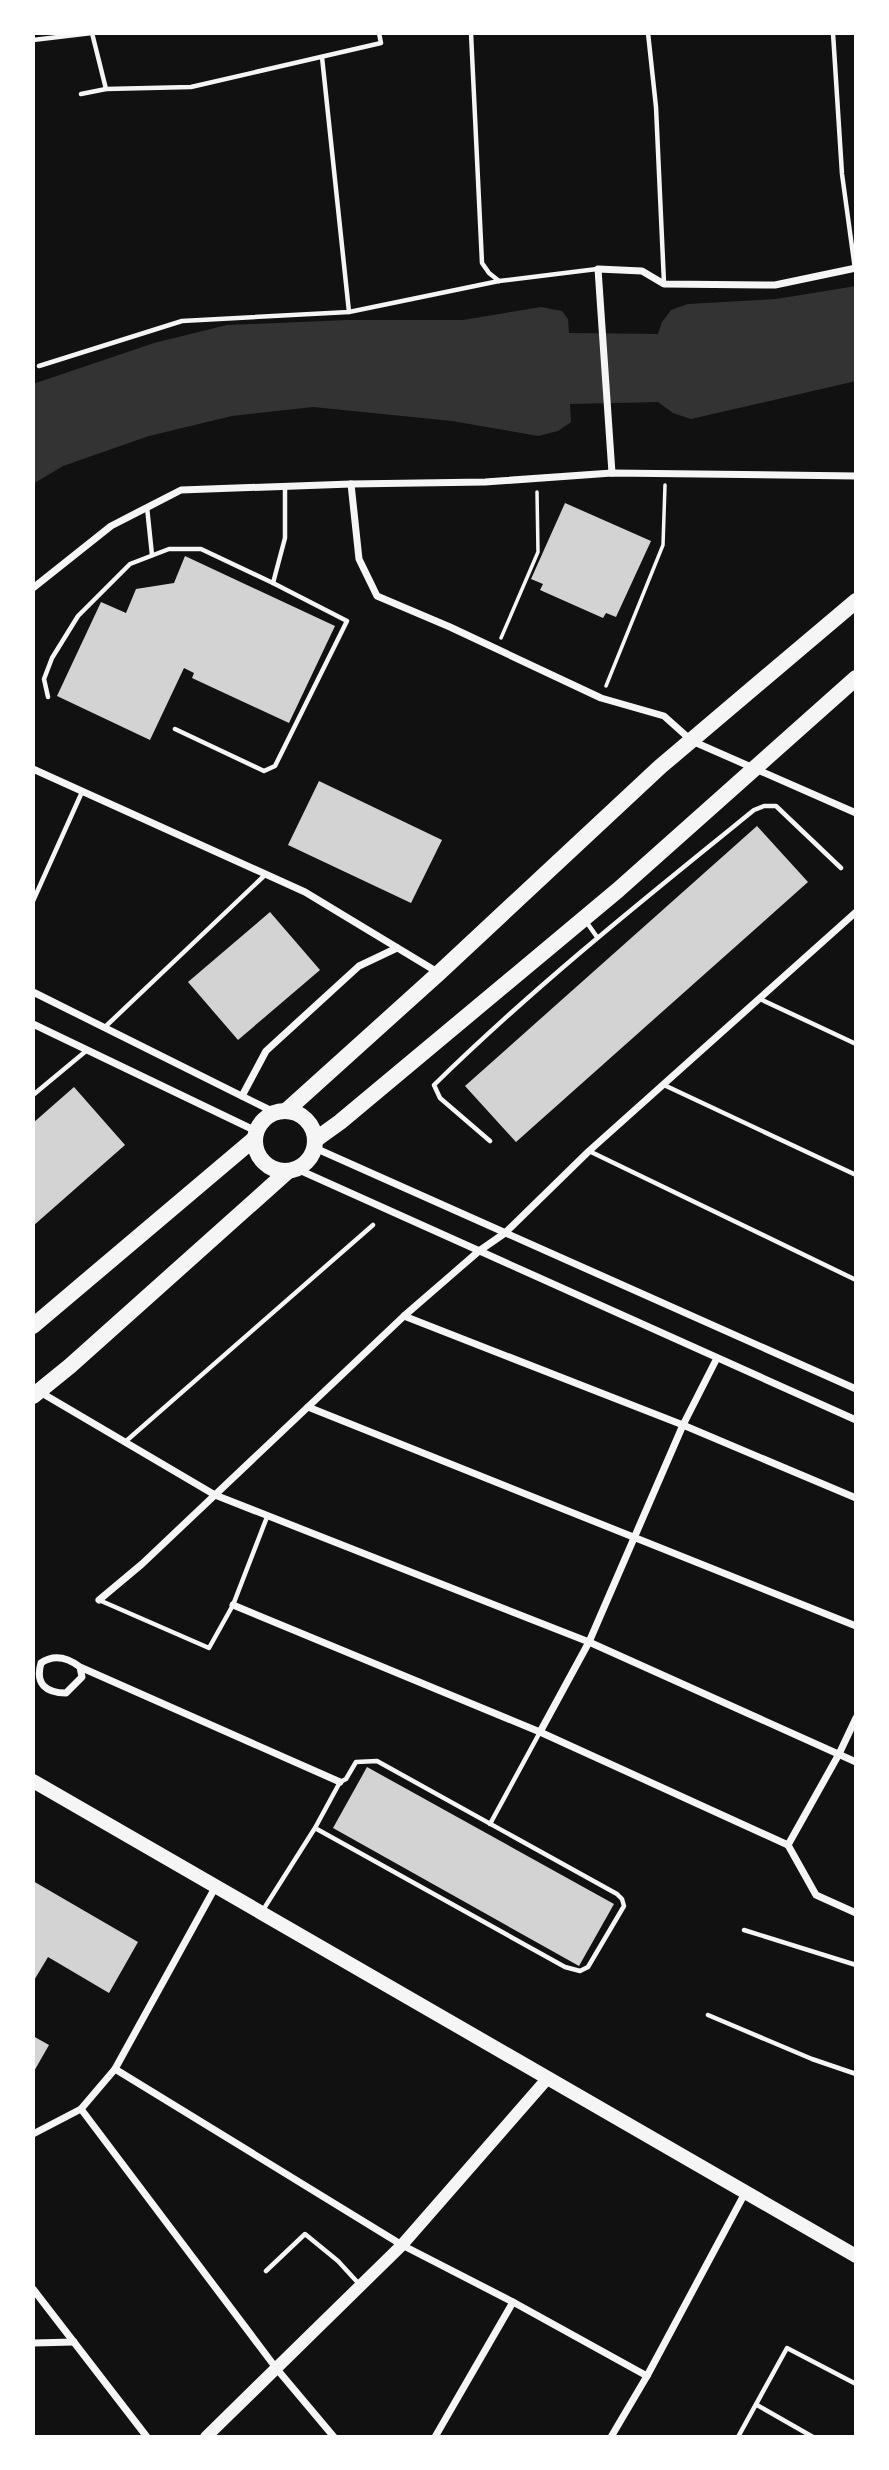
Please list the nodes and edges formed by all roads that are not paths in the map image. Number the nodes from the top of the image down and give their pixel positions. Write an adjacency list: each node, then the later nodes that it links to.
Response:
1 (92, 33): 6 (lane); 8 (lane)
2 (379, 33): 7 (lane)
3 (471, 33): 12 (lane)
4 (648, 33): 13 (lane)
5 (833, 33): 11 (lane)
6 (33, 40)
7 (322, 57): 8 (lane); 14 (lane)
8 (106, 89): 9 (lane)
9 (81, 94)
10 (598, 269): 12 (lane); 13 (street); 16 (street)
11 (855, 269): 13 (street)
12 (499, 281): 14 (lane)
13 (664, 284)
14 (349, 312): 15 (lane)
15 (39, 366)
16 (612, 473): 17 (street); 18 (street)
17 (856, 476)
18 (351, 484): 19 (street); 28 (street)
19 (285, 486): 20 (street); 22 (lane)
20 (147, 507): 21 (lane); 23 (street)
21 (152, 555): 22 (lane); 26 (lane)
22 (273, 583): 27 (lane)
23 (33, 588)
24 (856, 601): 28 (highway)
25 (856, 678): 29 (highway)
26 (48, 697)
27 (175, 729)
28 (692, 741): 29 (street); 40 (highway)
29 (755, 768): 32 (street); 37 (highway)
30 (33, 769): 31 (street)
31 (82, 792): 34 (street); 35 (lane)
32 (856, 813)
33 (841, 868): 38 (lane)
34 (265, 874): 39 (street); 44 (lane)
35 (33, 901)
36 (856, 912): 42 (street)
37 (584, 919): 38 (lane); 53 (highway)
38 (597, 937): 52 (lane)
39 (397, 948): 40 (street); 49 (street)
40 (439, 973): 50 (highway)
41 (33, 992): 44 (street)
42 (759, 999): 45 (lane); 47 (street)
43 (33, 1024): 46 (street)
44 (105, 1027): 49 (street)
45 (856, 1044)
46 (86, 1051): 48 (lane); 51 (street)
47 (663, 1085): 54 (street); 56 (lane)
48 (33, 1095)
49 (242, 1096): 50 (street)
50 (280, 1112): 51 (highway); 53 (highway)
51 (255, 1135): 55 (highway); 62 (highway)
52 (489, 1141)
53 (315, 1144): 55 (highway); 58 (street)
54 (589, 1152): 58 (street); 60 (lane)
55 (292, 1170): 59 (street); 65 (highway)
56 (856, 1175)
57 (373, 1225): 69 (lane)
58 (505, 1233): 59 (street); 64 (street)
59 (479, 1251): 61 (street); 63 (street)
60 (856, 1280)
61 (404, 1317): 66 (street); 68 (street)
62 (33, 1326)
63 (717, 1358): 67 (street); 68 (street)
64 (856, 1389)
65 (36, 1394): 69 (street)
66 (308, 1407): 70 (street); 73 (street)
67 (856, 1420)
68 (683, 1425): 71 (street); 73 (street)
69 (125, 1443): 70 (street)
70 (215, 1495): 72 (street); 74 (street)
71 (856, 1498)
72 (267, 1517): 75 (lane); 77 (street)
73 (633, 1538): 76 (street); 77 (street)
74 (99, 1600): 75 (lane)
75 (233, 1605): 80 (street)
76 (856, 1626)
77 (589, 1642): 80 (street); 81 (street)
78 (80, 1667): 78 (street); 84 (street)
79 (856, 1718): 81 (street)
80 (540, 1732): 85 (lane); 87 (street)
81 (839, 1754): 82 (street); 87 (street)
82 (856, 1762)
83 (33, 1781): 88 (main road)
84 (340, 1782): 85 (lane); 86 (lane)
85 (490, 1824): 86 (lane)
86 (315, 1828): 89 (lane)
87 (788, 1845): 90 (street)
88 (216, 1886): 89 (main road); 94 (street)
89 (262, 1912): 96 (main road)
90 (856, 1913)
91 (744, 1930): 92 (lane)
92 (856, 1965)
93 (708, 2015): 95 (lane)
94 (115, 2069): 97 (street); 100 (street)
95 (856, 2074)
96 (547, 2079): 99 (main road); 100 (street)
97 (81, 2109): 98 (street); 108 (street)
98 (33, 2134)
99 (745, 2193): 101 (main road); 109 (street)
100 (402, 2245): 103 (street); 105 (street)
101 (856, 2256)
102 (267, 2271): 103 (lane)
103 (360, 2286): 108 (street)
104 (33, 2288): 106 (street)
105 (513, 2302): 109 (street); 115 (street)
106 (74, 2342): 107 (street); 112 (street)
107 (33, 2343)
108 (276, 2368): 113 (street); 114 (street)
109 (647, 2376): 116 (street)
110 (856, 2384): 111 (lane)
111 (757, 2404): 117 (lane); 118 (lane)
112 (147, 2437)
113 (206, 2437)
114 (334, 2437)
115 (435, 2437)
116 (611, 2437)
117 (738, 2437)
118 (813, 2437)

